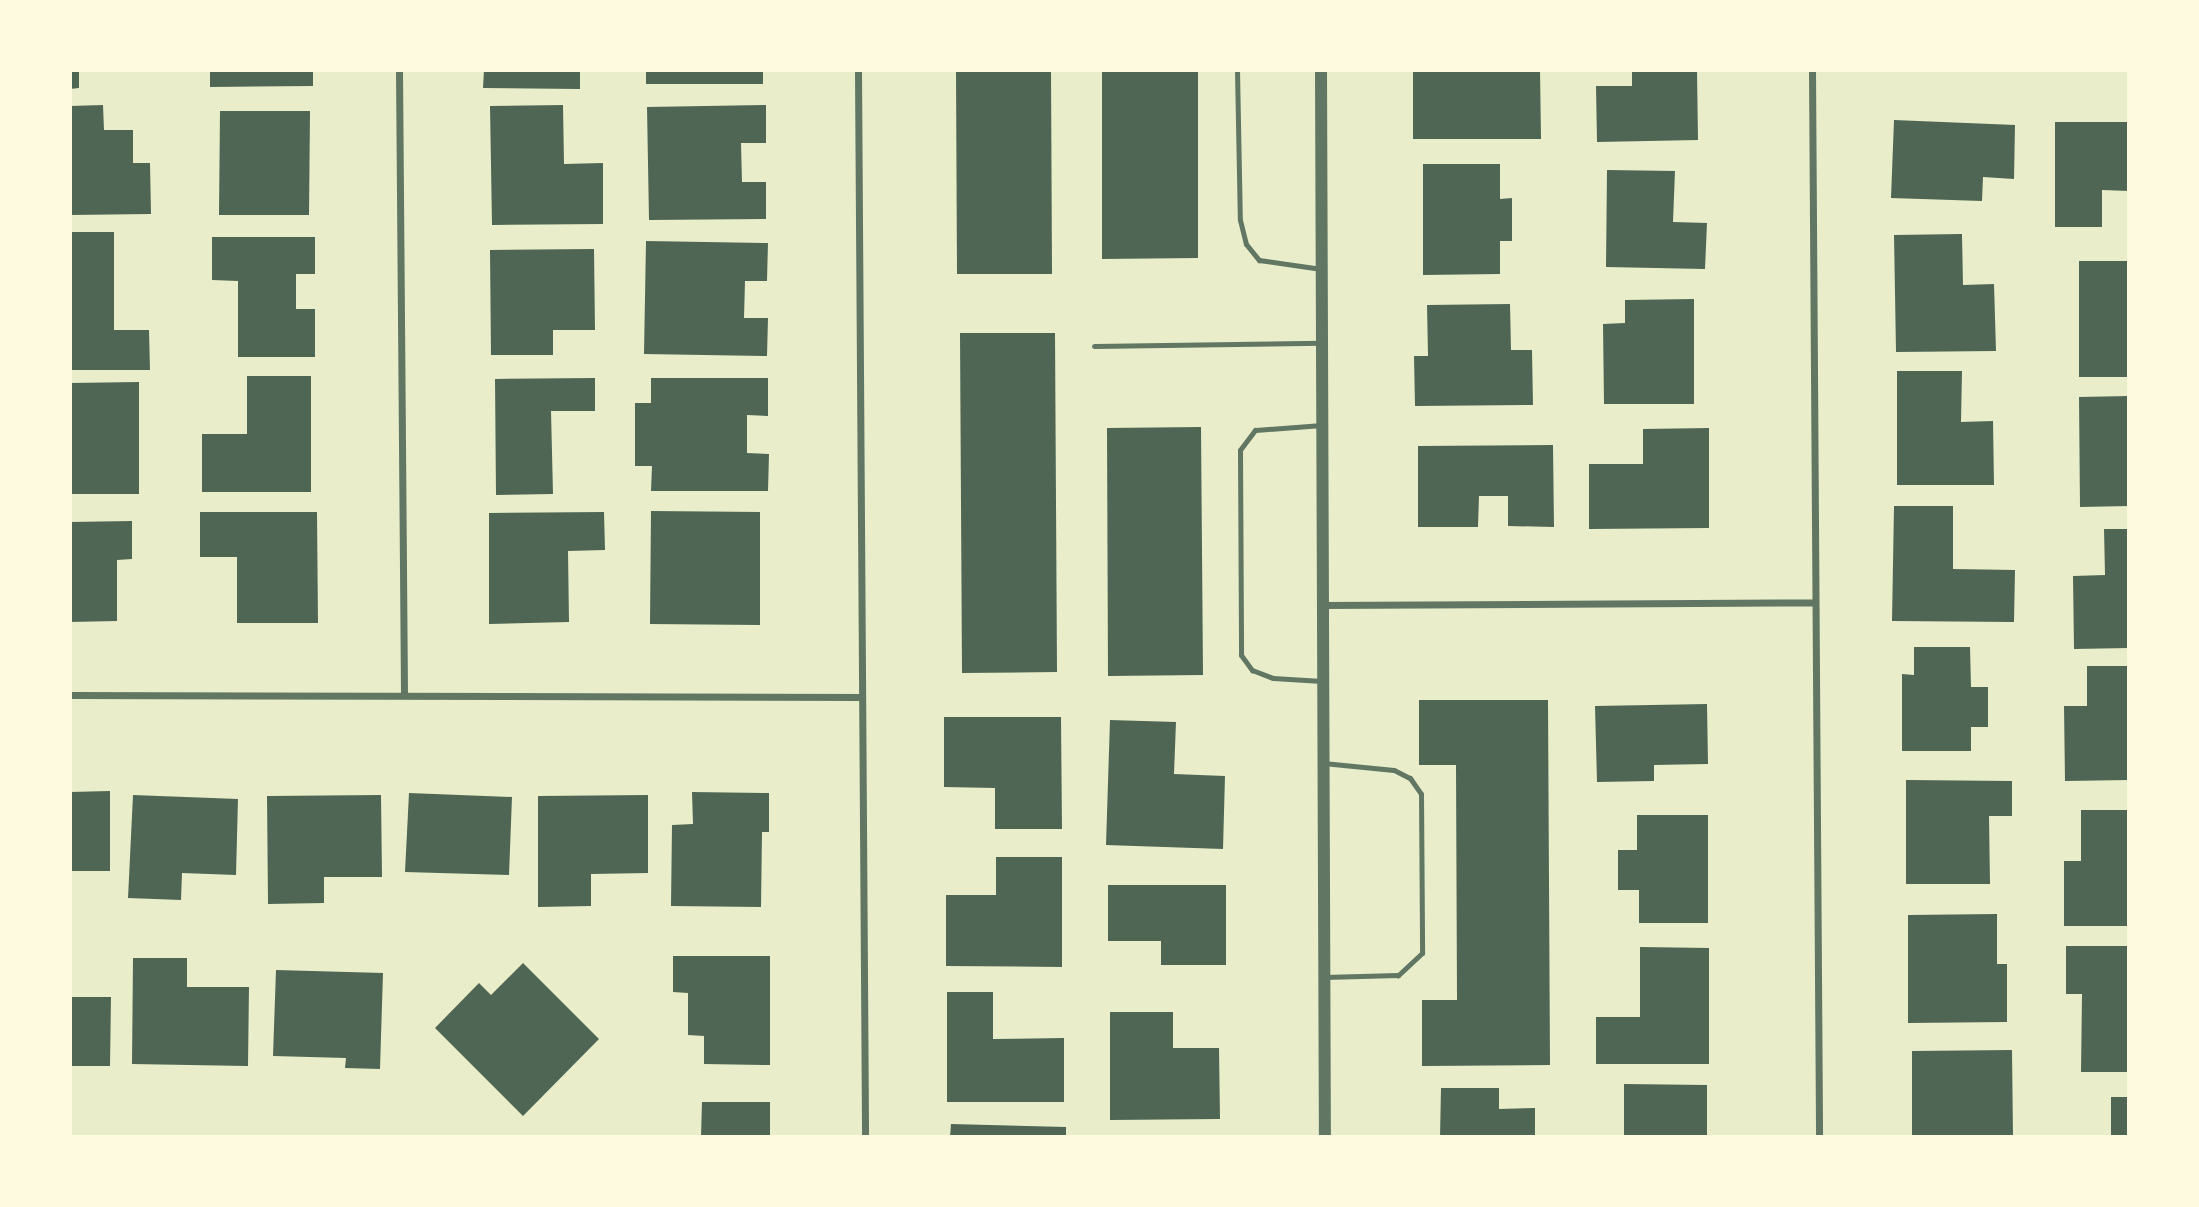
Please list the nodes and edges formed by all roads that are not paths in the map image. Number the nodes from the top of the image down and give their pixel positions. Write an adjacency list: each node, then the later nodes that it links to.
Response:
1 (399, 70): 14 (street)
2 (858, 70): 15 (street)
3 (1237, 70): 6 (lane)
4 (1321, 70): 6 (street)
5 (1812, 70): 10 (street)
6 (1321, 269): 7 (street)
7 (1322, 343): 8 (lane); 9 (street)
8 (1094, 346)
9 (1322, 425): 11 (street); 12 (lane)
10 (1815, 602): 11 (street); 20 (street)
11 (1322, 605): 12 (street)
12 (1322, 681): 16 (street)
13 (70, 695): 14 (street)
14 (404, 695): 15 (street)
15 (862, 697): 18 (street)
16 (1323, 763): 17 (street); 17 (lane)
17 (1324, 976): 19 (street)
18 (865, 1137)
19 (1325, 1137)
20 (1819, 1137)

